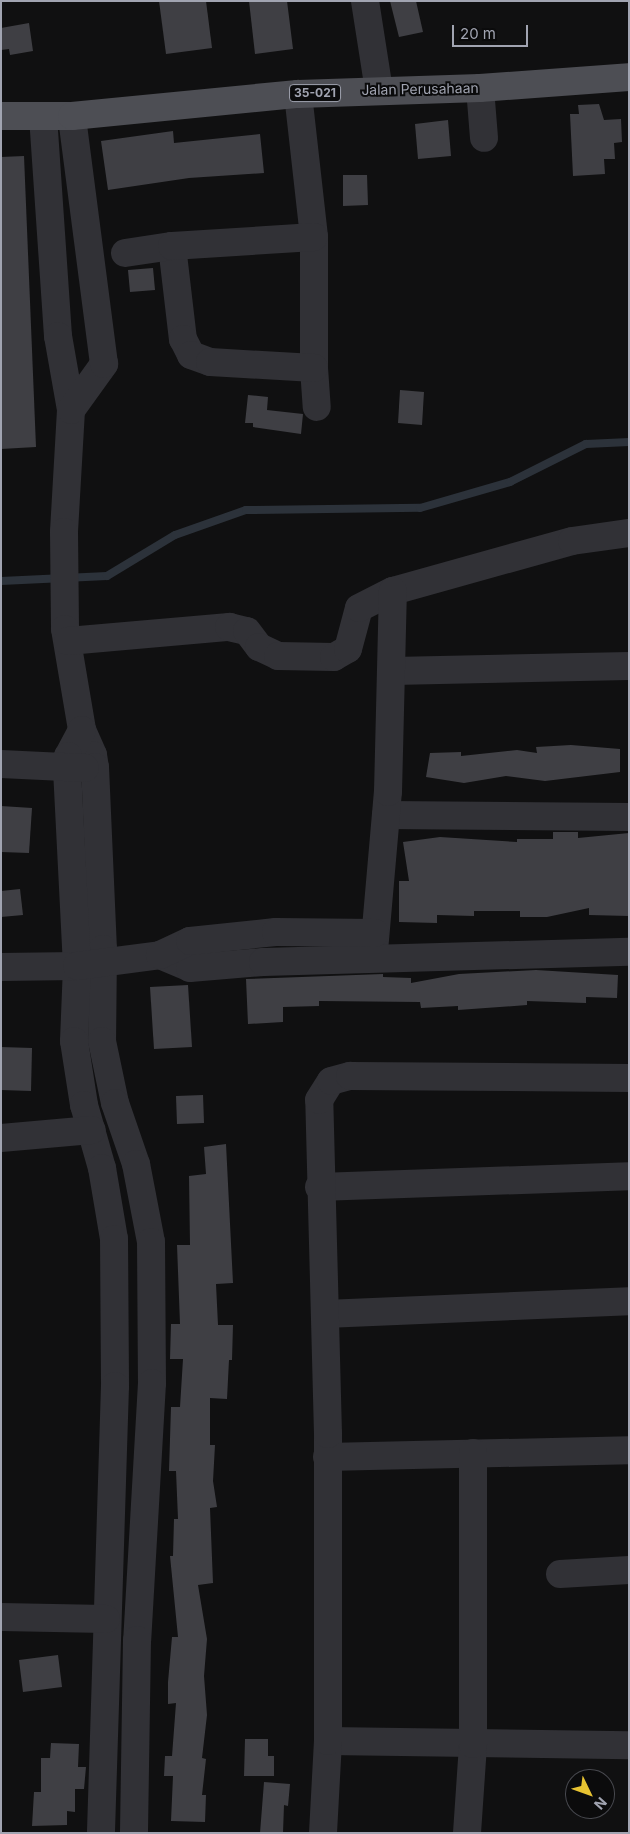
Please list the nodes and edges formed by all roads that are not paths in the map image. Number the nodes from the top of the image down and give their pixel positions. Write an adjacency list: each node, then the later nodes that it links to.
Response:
1 (365, 1): 4 (street)
2 (629, 77): 3 (main road, Jalan Perusahaan / 35-021)
3 (480, 88): 4 (main road, Jalan Perusahaan / 35-021); 9 (street)
4 (379, 90): 5 (main road, Jalan Perusahaan / 35-021)
5 (298, 94): 8 (main road, Jalan Perusahaan / 35-021); 12 (street)
6 (1, 116): 7 (main road, Jalan Perusahaan / 35-021)
7 (43, 116): 8 (main road, Jalan Perusahaan / 35-021); 11 (street)
8 (72, 116): 10 (street)
9 (484, 138)
10 (87, 231): 11 (street); 17 (street)
11 (52, 234): 17 (street)
12 (314, 237): 13 (street); 15 (street)
13 (172, 246): 14 (street); 15 (street)
14 (125, 253)
15 (314, 368): 16 (street)
16 (317, 407)
17 (71, 410): 20 (street)
18 (629, 533): 19 (street)
19 (393, 591): 20 (street); 22 (street)
20 (66, 635): 23 (street)
21 (629, 666): 22 (street)
22 (393, 671): 27 (street)
23 (82, 730): 25 (street); 26 (street)
24 (1, 764): 26 (street)
25 (95, 767): 26 (street); 34 (street)
26 (67, 769): 34 (street)
27 (386, 815): 28 (street); 30 (street)
28 (629, 817)
29 (252, 935): 30 (street); 32 (street); 33 (street)
30 (375, 946): 31 (street); 33 (street)
31 (629, 952)
32 (160, 955): 33 (street); 34 (street)
33 (249, 964)
34 (90, 965): 35 (street); 37 (street); 43 (street)
35 (1, 967)
36 (629, 1078): 40 (street)
37 (92, 1130): 38 (street); 44 (street)
38 (1, 1138)
39 (629, 1176): 40 (street)
40 (319, 1187): 42 (street)
41 (629, 1301): 42 (street)
42 (325, 1314): 47 (street)
43 (152, 1383): 44 (street); 56 (street)
44 (115, 1386): 51 (street)
45 (629, 1450): 46 (street)
46 (473, 1453): 47 (street); 53 (street)
47 (327, 1457): 52 (street)
48 (629, 1570): 49 (street)
49 (560, 1574)
50 (1, 1617): 51 (street)
51 (106, 1619): 55 (street)
52 (328, 1741): 53 (street); 57 (street)
53 (473, 1744): 54 (street); 58 (street)
54 (629, 1745)
55 (101, 1823): 56 (street)
56 (135, 1824)
57 (323, 1833)
58 (466, 1833)

